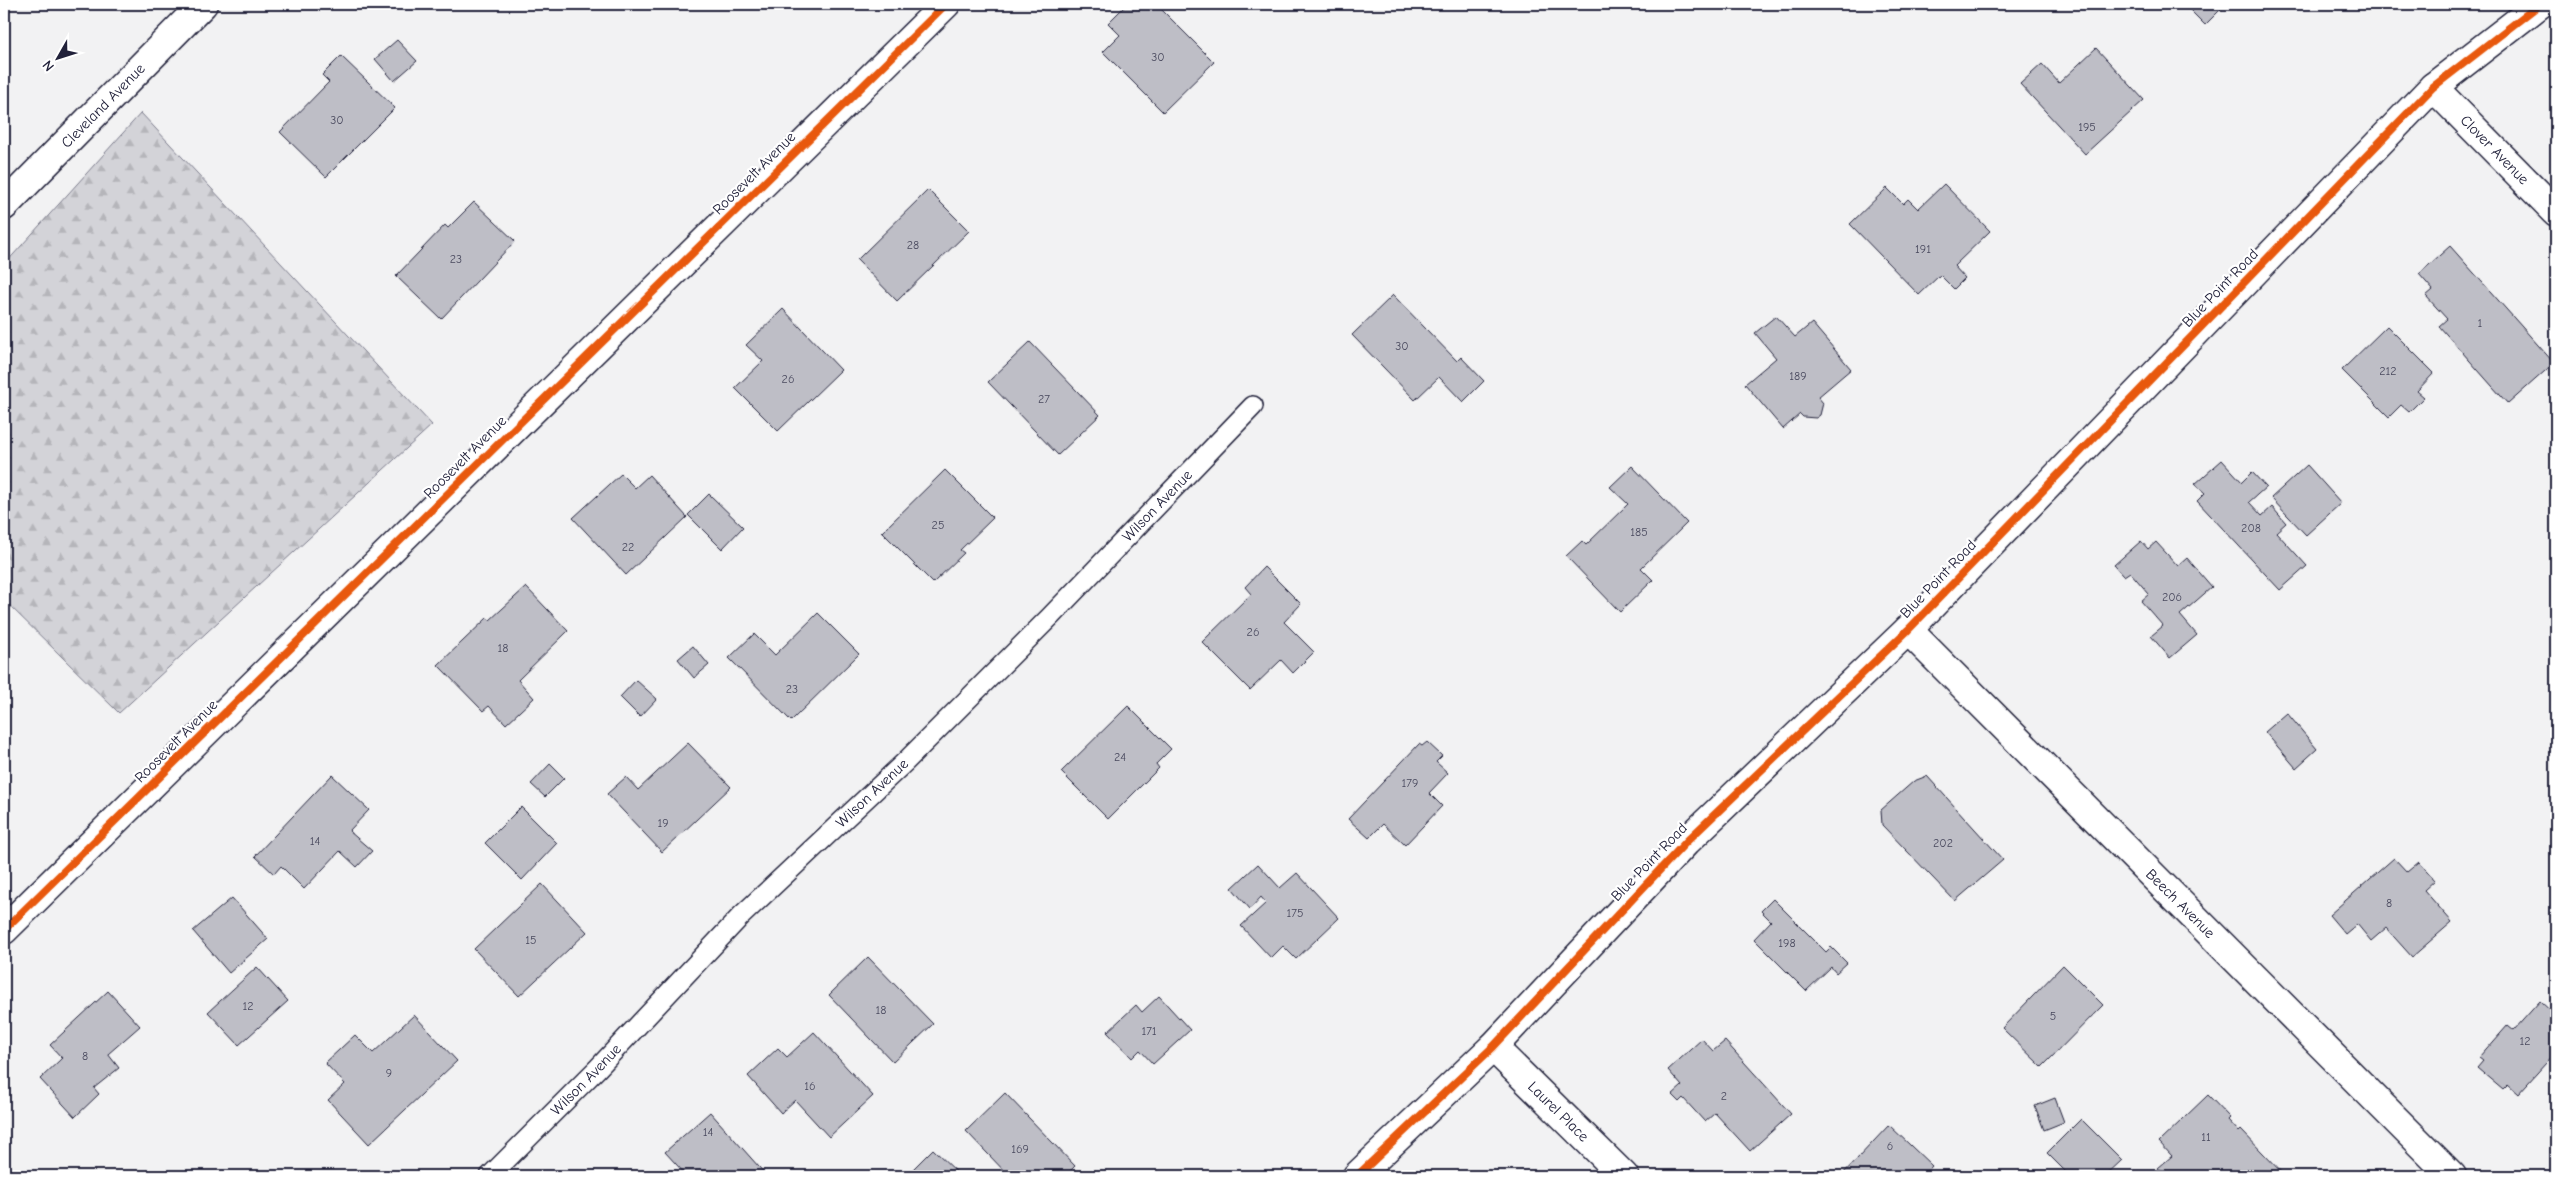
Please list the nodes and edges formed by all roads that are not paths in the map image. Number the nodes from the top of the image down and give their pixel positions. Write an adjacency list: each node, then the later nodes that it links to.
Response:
1 (203, 4): 5 (street, Cleveland Avenue)
2 (946, 4): 9 (street, Roosevelt Avenue)
3 (2540, 4): 4 (street, Blue Point Road)
4 (2433, 87): 6 (street, Clover Avenue); 8 (street, Blue Point Road)
5 (4, 206)
6 (2556, 212)
7 (1252, 406): 11 (lane, Wilson Avenue)
8 (1908, 630): 10 (street, Blue Point Road); 14 (street, Beech Avenue)
9 (4, 930)
10 (1493, 1047): 12 (street, Blue Point Road); 13 (street, Laurel Place)
11 (490, 1176)
12 (1357, 1176)
13 (1624, 1176)
14 (2452, 1176)

